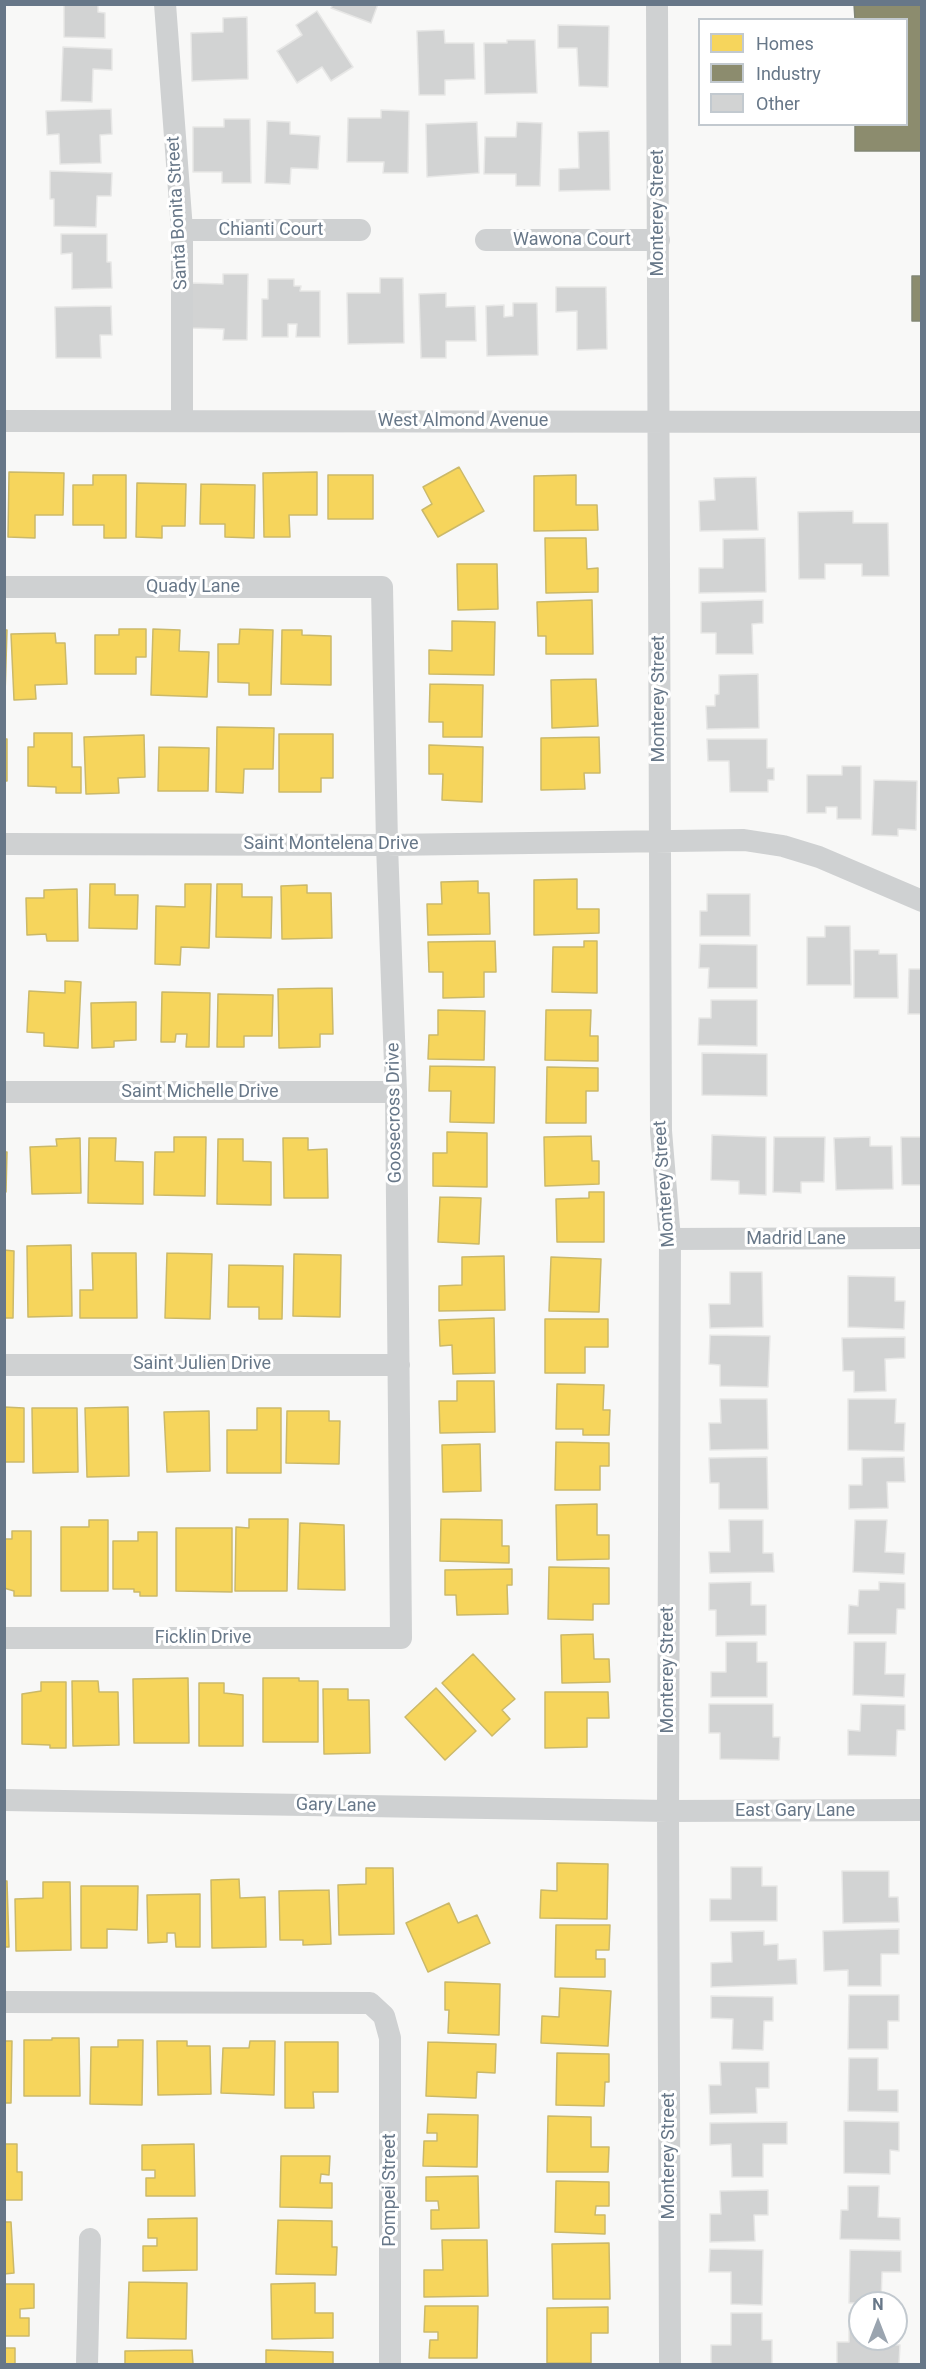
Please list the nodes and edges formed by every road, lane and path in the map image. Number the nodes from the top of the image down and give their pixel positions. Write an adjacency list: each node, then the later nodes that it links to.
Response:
1 (165, 4): 3 (street, Santa Bonita Street)
2 (657, 4): 6 (street, Monterey Street)
3 (182, 230): 4 (street, Chianti Court); 8 (street, Santa Bonita Street)
4 (360, 230)
5 (486, 240): 6 (street, Wawona Court)
6 (658, 240): 9 (street, Monterey Street)
7 (4, 421): 8 (street, West Almond Avenue)
8 (182, 421): 9 (street, West Almond Avenue)
9 (660, 422): 10 (street, West Almond Avenue); 13 (street, Monterey Street)
10 (921, 422)
11 (4, 587): 12 (street, Quady Lane)
12 (382, 587): 15 (street, Goosecross Drive)
13 (658, 840): 15 (street, Saint Montelena Drive); 16 (street, Saint Montelena Drive); 20 (street, Monterey Street)
14 (4, 844): 15 (street, Saint Montelena Drive)
15 (387, 844): 18 (street, Goosecross Drive)
16 (921, 901)
17 (4, 1092): 18 (street, Saint Michelle Drive)
18 (396, 1092): 22 (street, Goosecross Drive)
19 (921, 1238): 20 (street, Madrid Lane)
20 (669, 1239): 27 (street, Monterey Street)
21 (4, 1365): 22 (street, Saint Julien Drive)
22 (399, 1365): 24 (street, Goosecross Drive)
23 (4, 1638): 24 (street, Ficklin Drive)
24 (401, 1638)
25 (4, 1800): 27 (street, Gary Lane)
26 (921, 1810): 27 (street, East Gary Lane)
27 (668, 1811): 32 (street, Monterey Street)
28 (4, 2002): 31 (street, Pompei Street)
29 (90, 2238): 30 (street)
30 (87, 2364)
31 (390, 2364)
32 (670, 2364)

